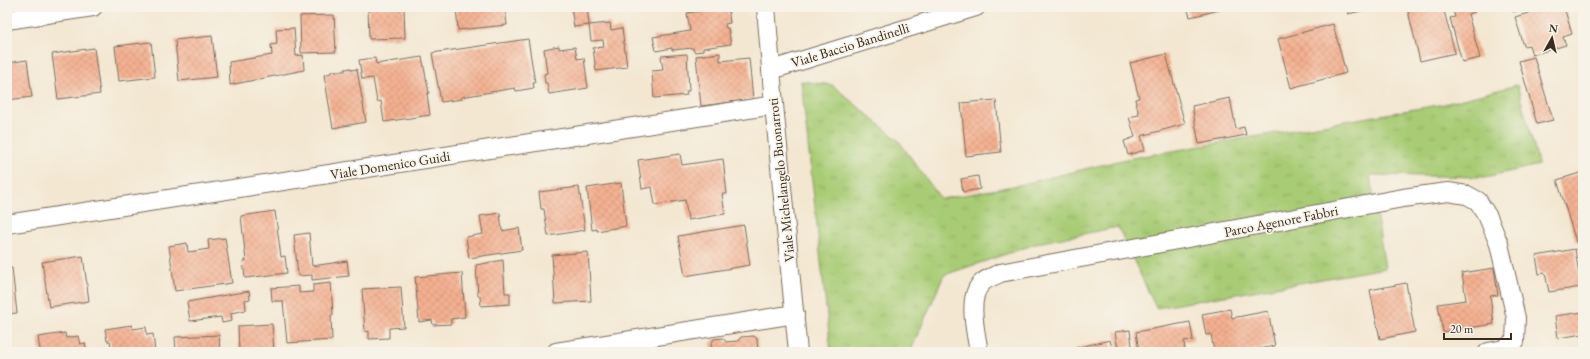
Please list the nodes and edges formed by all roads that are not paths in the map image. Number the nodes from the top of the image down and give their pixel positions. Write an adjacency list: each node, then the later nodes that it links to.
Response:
1 (93, 7): 4 (street)
2 (766, 7): 5 (street, Viale Michelangelo Buonarroti)
3 (976, 7): 5 (street, Viale Baccio Bandinelli)
4 (7, 20)
5 (771, 70): 6 (street, Viale Michelangelo Buonarroti)
6 (774, 105): 7 (street, Viale Domenico Guidi); 8 (street, Viale Michelangelo Buonarroti)
7 (7, 224)
8 (795, 314): 9 (street); 10 (street, Viale Michelangelo Buonarroti)
9 (556, 352)
10 (798, 352)
11 (979, 352): 12 (street, Parco Agenore Fabbri)
12 (1488, 352)

